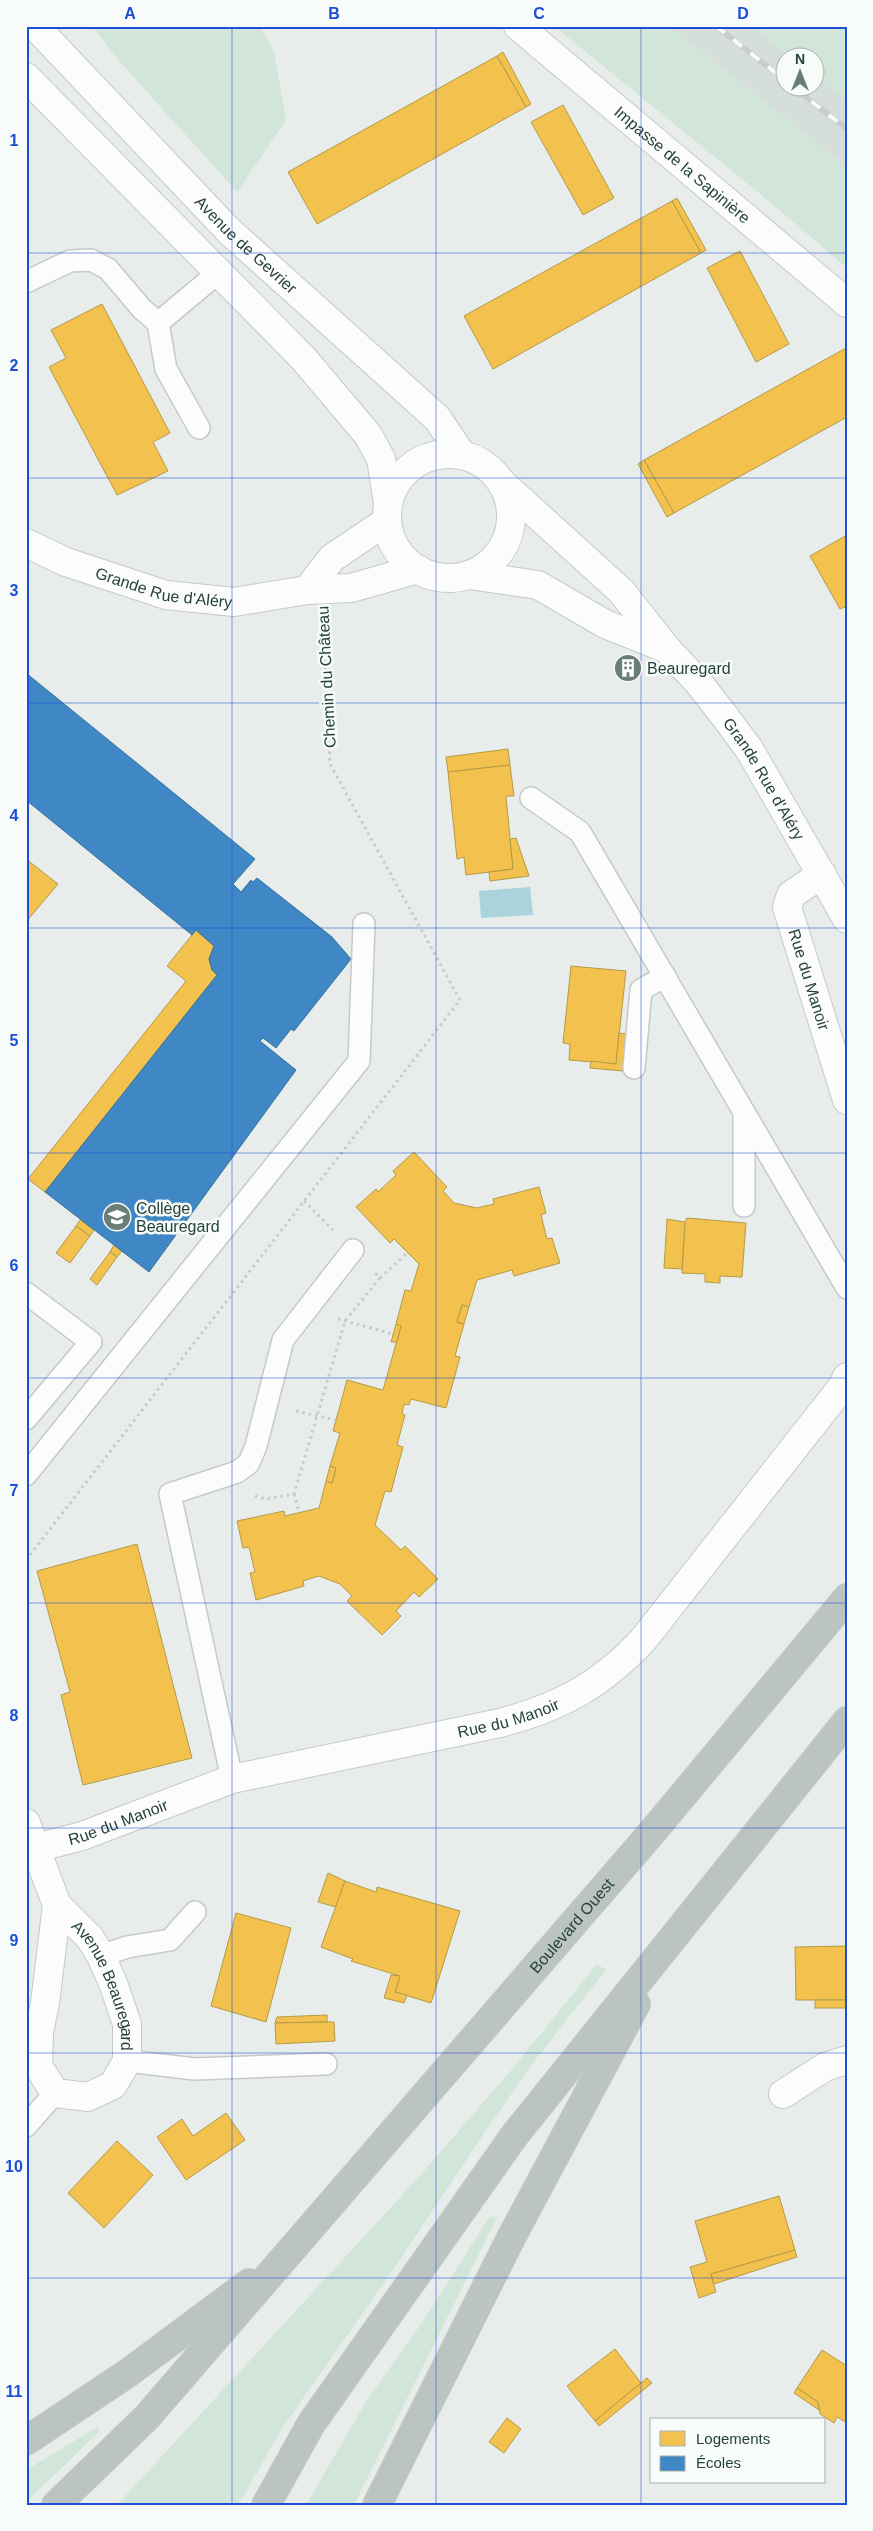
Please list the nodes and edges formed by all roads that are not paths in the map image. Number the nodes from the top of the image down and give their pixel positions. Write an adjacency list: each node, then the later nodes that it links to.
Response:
1 (36, 26): 9 (street, Avenue de Gevrier)
2 (518, 26): 6 (street, Impasse de la Sapinière)
3 (26, 76): 4 (street)
4 (219, 272): 7 (lane); 11 (street)
5 (26, 282): 7 (lane)
6 (847, 303)
7 (158, 322): 8 (lane)
8 (199, 428)
9 (462, 455): 10 (street); 11 (street)
10 (503, 484): 14 (street); 16 (street, Grande Rue d'Aléry)
11 (387, 512): 13 (street); 15 (street)
12 (26, 543): 15 (street, Grande Rue d'Aléry)
13 (418, 570): 14 (street); 15 (street, Grande Rue d'Aléry)
14 (469, 575): 16 (street, Grande Rue d'Aléry)
15 (314, 590)
16 (667, 649): 18 (street, Grande Rue d'Aléry)
17 (531, 798): 21 (lane)
18 (822, 874): 19 (street, Grande Rue d'Aléry); 23 (street, Rue du Manoir)
19 (847, 919)
20 (364, 924): 31 (lane)
21 (664, 976): 22 (lane); 24 (lane)
22 (634, 1068)
23 (847, 1100)
24 (744, 1112): 25 (lane); 27 (lane)
25 (744, 1206)
26 (353, 1250): 34 (lane)
27 (847, 1288)
28 (26, 1292): 30 (lane)
29 (847, 1377): 34 (street, Rue du Manoir)
30 (26, 1420)
31 (26, 1475)
32 (847, 1598): 46 (highway, Boulevard Ouest)
33 (847, 1721): 38 (highway)
34 (232, 1779): 35 (street, Rue du Manoir)
35 (31, 1836): 36 (street, Avenue Beauregard)
36 (57, 1905): 39 (street, Avenue Beauregard); 43 (street, Avenue Beauregard)
37 (195, 1912): 39 (lane)
38 (666, 1947): 49 (highway); 50 (highway)
39 (101, 1956): 41 (street, Avenue Beauregard)
40 (847, 2060): 44 (street)
41 (127, 2061): 42 (lane); 43 (street, Avenue Beauregard)
42 (326, 2064)
43 (54, 2093): 45 (lane)
44 (783, 2094)
45 (26, 2126)
46 (292, 2250): 47 (highway); 48 (highway)
47 (26, 2441)
48 (56, 2505)
49 (266, 2505)
50 (377, 2505)

